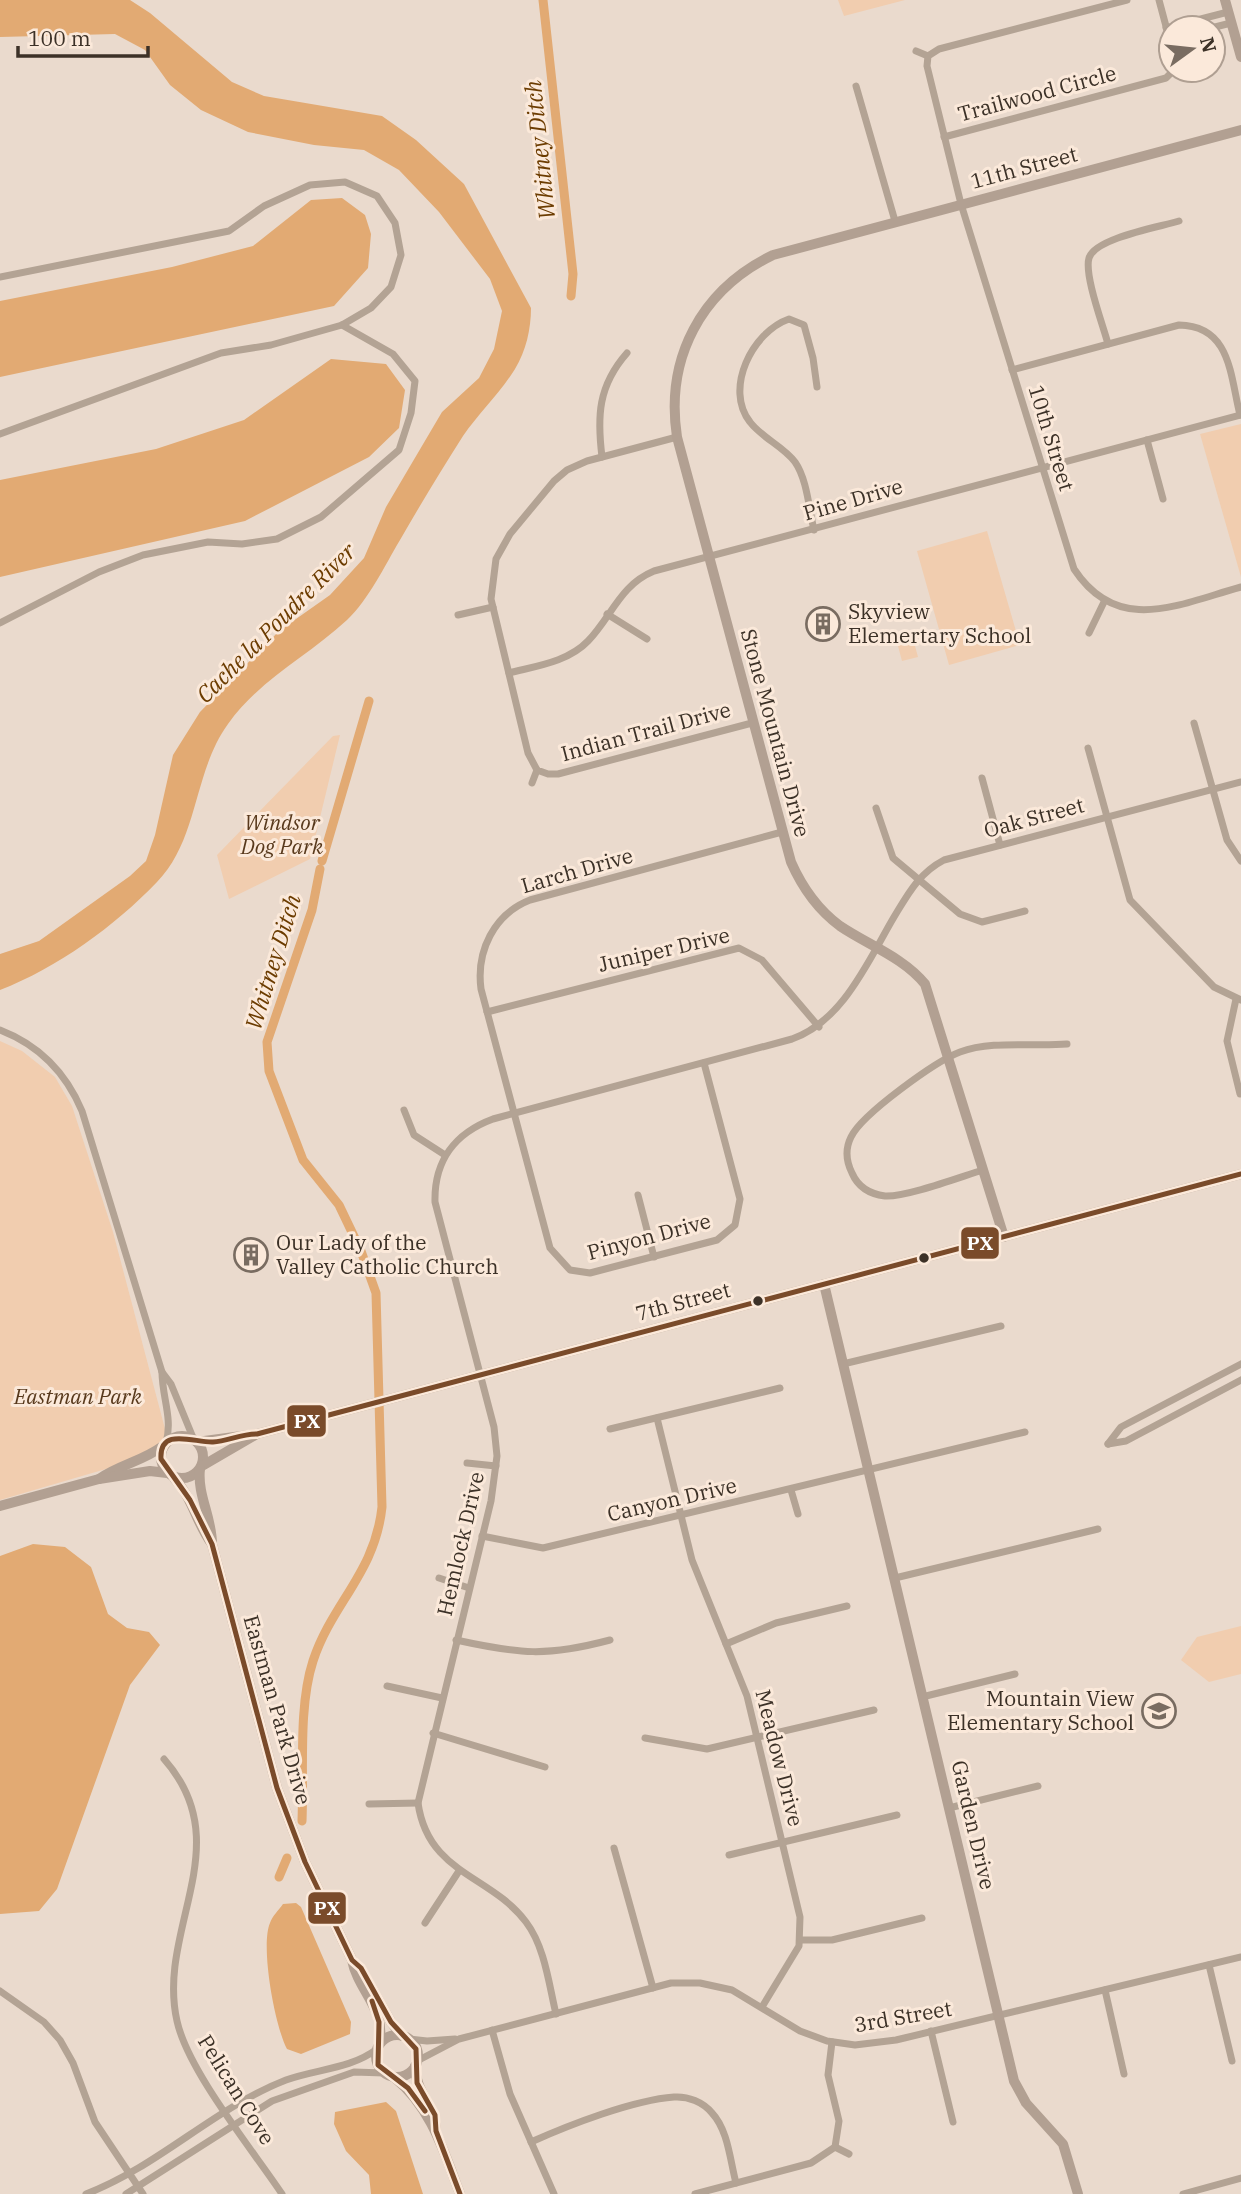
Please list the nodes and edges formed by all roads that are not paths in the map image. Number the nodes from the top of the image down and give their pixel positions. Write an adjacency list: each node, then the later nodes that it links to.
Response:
1 (1127, 0): 5 (street)
2 (1225, 0): 3 (street)
3 (1233, 16): 6 (street)
4 (916, 51): 5 (street)
5 (928, 56): 10 (street, Trailwood Circle)
6 (1241, 57)
7 (1157, 80): 10 (street, Trailwood Circle)
8 (856, 86): 12 (street)
9 (1241, 130): 11 (street, 11th Street)
10 (944, 137): 11 (street, 10th Street)
11 (961, 204): 12 (street, 11th Street); 21 (street, 10th Street)
12 (895, 221): 14 (street, 11th Street)
13 (1179, 221): 16 (street)
14 (816, 242): 25 (street, Stone Mountain Drive)
15 (1082, 246): 16 (street)
16 (1091, 253): 19 (street)
17 (0, 277): 18 (street)
18 (342, 325): 24 (street); 37 (street)
19 (1108, 344): 21 (street); 23 (street)
20 (628, 354): 27 (street)
21 (1012, 370): 28 (street, 10th Street)
22 (817, 387): 30 (street)
23 (1240, 415): 26 (street, Pine Drive)
24 (0, 434)
25 (677, 437): 27 (street, Indian Trail Drive); 31 (street, Stone Mountain Drive)
26 (1147, 440): 28 (street, Pine Drive); 29 (street)
27 (602, 457): 34 (street, Indian Trail Drive)
28 (1041, 467): 30 (street, Pine Drive); 33 (street, 10th Street)
29 (1163, 499)
30 (814, 530): 31 (street, Pine Drive)
31 (708, 556): 35 (street, Pine Drive); 41 (street, Stone Mountain Drive)
32 (1241, 587): 33 (street)
33 (1104, 602): 38 (street)
34 (493, 607): 36 (street); 40 (street, Indian Trail Drive)
35 (607, 614): 39 (street); 40 (street, Pine Drive)
36 (458, 615)
37 (0, 623)
38 (1088, 633)
39 (648, 639)
40 (509, 673): 44 (street, Indian Trail Drive)
41 (752, 723): 44 (street, Indian Trail Drive); 51 (street, Stone Mountain Drive)
42 (1194, 723): 48 (street)
43 (1088, 748): 50 (street)
44 (537, 770): 47 (street)
45 (982, 778): 52 (street)
46 (1241, 782): 48 (street, Oak Street)
47 (532, 783)
48 (1213, 789): 50 (street, Oak Street); 53 (street)
49 (876, 808): 54 (street)
50 (1107, 817): 52 (street, Oak Street); 57 (street)
51 (782, 832): 56 (street, Stone Mountain Drive); 58 (street, Larch Drive)
52 (1000, 845): 54 (street, Oak Street)
53 (1241, 861)
54 (918, 880): 55 (street); 56 (street, Oak Street)
55 (1025, 911)
56 (875, 947): 59 (street); 62 (street, Stone Mountain Drive)
57 (1238, 1000): 64 (street)
58 (488, 1013): 59 (street, Juniper Drive); 66 (street, Larch Drive)
59 (819, 1027): 63 (street)
60 (0, 1030): 77 (street)
61 (1067, 1044): 62 (street)
62 (949, 1056): 68 (street, Stone Mountain Drive); 68 (street)
63 (704, 1063): 66 (street); 72 (street, Pinyon Drive)
64 (1240, 1094)
65 (404, 1110): 67 (street)
66 (515, 1113): 67 (street); 72 (street, Pinyon Drive)
67 (445, 1154): 78 (street, Hemlock Drive)
68 (984, 1170): 71 (street, Stone Mountain Drive)
69 (1241, 1174): 71 (street, 7th Street)
70 (638, 1195): 72 (street)
71 (1004, 1237): 73 (street, 7th Street)
72 (654, 1257)
73 (824, 1284): 75 (street, Garden Drive); 78 (street, 7th Street)
74 (1001, 1326): 75 (street)
75 (843, 1364): 90 (street, Garden Drive)
76 (1241, 1364): 79 (street)
77 (162, 1372): 85 (street); 86 (street)
78 (480, 1377): 84 (street, 7th Street); 88 (street, Hemlock Drive)
79 (1241, 1380)
80 (780, 1388): 81 (street)
81 (657, 1418): 82 (street); 96 (street, Meadow Drive)
82 (610, 1429)
83 (1025, 1432): 90 (street, Canyon Drive)
84 (257, 1434): 85 (street, 7th Street); 89 (street, 7th Street)
85 (196, 1441): 86 (street); 89 (street)
86 (165, 1445): 91 (street); 92 (street)
87 (467, 1462): 88 (street)
88 (496, 1466): 98 (street, Hemlock Drive)
89 (201, 1467): 91 (street); 99 (street, Eastman Park Drive)
90 (869, 1471): 93 (street, Canyon Drive); 101 (street, Garden Drive)
91 (171, 1475): 92 (street); 99 (street, Eastman Park Drive)
92 (99, 1479): 94 (street)
93 (791, 1490): 95 (street); 96 (street, Canyon Drive)
94 (0, 1506)
95 (798, 1514)
96 (681, 1516): 98 (street, Canyon Drive); 106 (street, Meadow Drive)
97 (1098, 1529): 101 (street)
98 (482, 1536): 102 (street, Hemlock Drive)
99 (212, 1544): 130 (street, Eastman Park Drive)
100 (439, 1578): 102 (street)
101 (895, 1578): 109 (street, Garden Drive)
102 (469, 1588): 104 (street, Hemlock Drive)
103 (847, 1606): 106 (street)
104 (456, 1640): 105 (street); 110 (street, Hemlock Drive)
105 (610, 1640)
106 (726, 1644): 114 (street, Meadow Drive)
107 (1015, 1674): 109 (street)
108 (387, 1686): 110 (street)
109 (922, 1697): 120 (street, Garden Drive)
110 (442, 1698): 112 (street, Hemlock Drive)
111 (874, 1710): 114 (street)
112 (433, 1734): 116 (street); 118 (street, Hemlock Drive)
113 (645, 1738): 114 (street)
114 (758, 1738): 122 (street, Meadow Drive)
115 (164, 1759): 148 (street, Pelican Cove)
116 (545, 1767)
117 (1038, 1786): 120 (street)
118 (418, 1803): 119 (street); 125 (street)
119 (369, 1804)
120 (949, 1808): 137 (street, Garden Drive)
121 (897, 1815): 122 (street)
122 (782, 1842): 124 (street); 128 (street, Meadow Drive)
123 (614, 1848): 132 (street)
124 (729, 1855)
125 (459, 1871): 127 (street); 136 (street)
126 (922, 1918): 128 (street)
127 (425, 1923)
128 (801, 1940): 135 (street)
129 (1241, 1957): 131 (street, 3rd Street)
130 (352, 1960): 140 (street, Eastman Park Drive); 143 (street, Eastman Park Drive)
131 (1209, 1965): 133 (street, 3rd Street); 144 (street)
132 (653, 1988): 135 (street, 3rd Street); 136 (street, 3rd Street)
133 (1105, 1990): 137 (street, 3rd Street); 146 (street)
134 (0, 1991): 155 (street)
135 (762, 2007): 142 (street, 3rd Street)
136 (556, 2014): 138 (street, 3rd Street)
137 (998, 2015): 139 (street, 3rd Street); 166 (street, Garden Drive)
138 (492, 2030): 141 (street, 3rd Street); 152 (street)
139 (931, 2031): 142 (street, 3rd Street); 149 (street)
140 (406, 2037): 141 (street, 3rd Street); 143 (street); 145 (street)
141 (459, 2039): 145 (street, 3rd Street)
142 (832, 2042): 153 (street)
143 (378, 2046): 147 (street); 148 (street)
144 (1232, 2061)
145 (416, 2064): 147 (street); 151 (street)
146 (1124, 2074)
147 (390, 2076): 150 (street); 151 (street)
148 (226, 2112): 150 (street, Pelican Cove); 155 (street)
149 (953, 2122)
150 (234, 2123): 159 (street); 162 (street, Pelican Cove)
151 (436, 2131): 163 (street)
152 (531, 2142): 157 (street); 164 (street)
153 (835, 2147): 154 (street); 157 (street)
154 (849, 2154)
155 (129, 2175): 159 (street); 160 (street)
156 (1241, 2178): 158 (street)
157 (736, 2183): 165 (street)
158 (1214, 2190): 167 (street)
159 (140, 2191): 161 (street)
160 (86, 2194)
161 (126, 2194)
162 (282, 2194)
163 (460, 2194)
164 (554, 2194)
165 (695, 2194)
166 (1079, 2194)
167 (1183, 2194)

